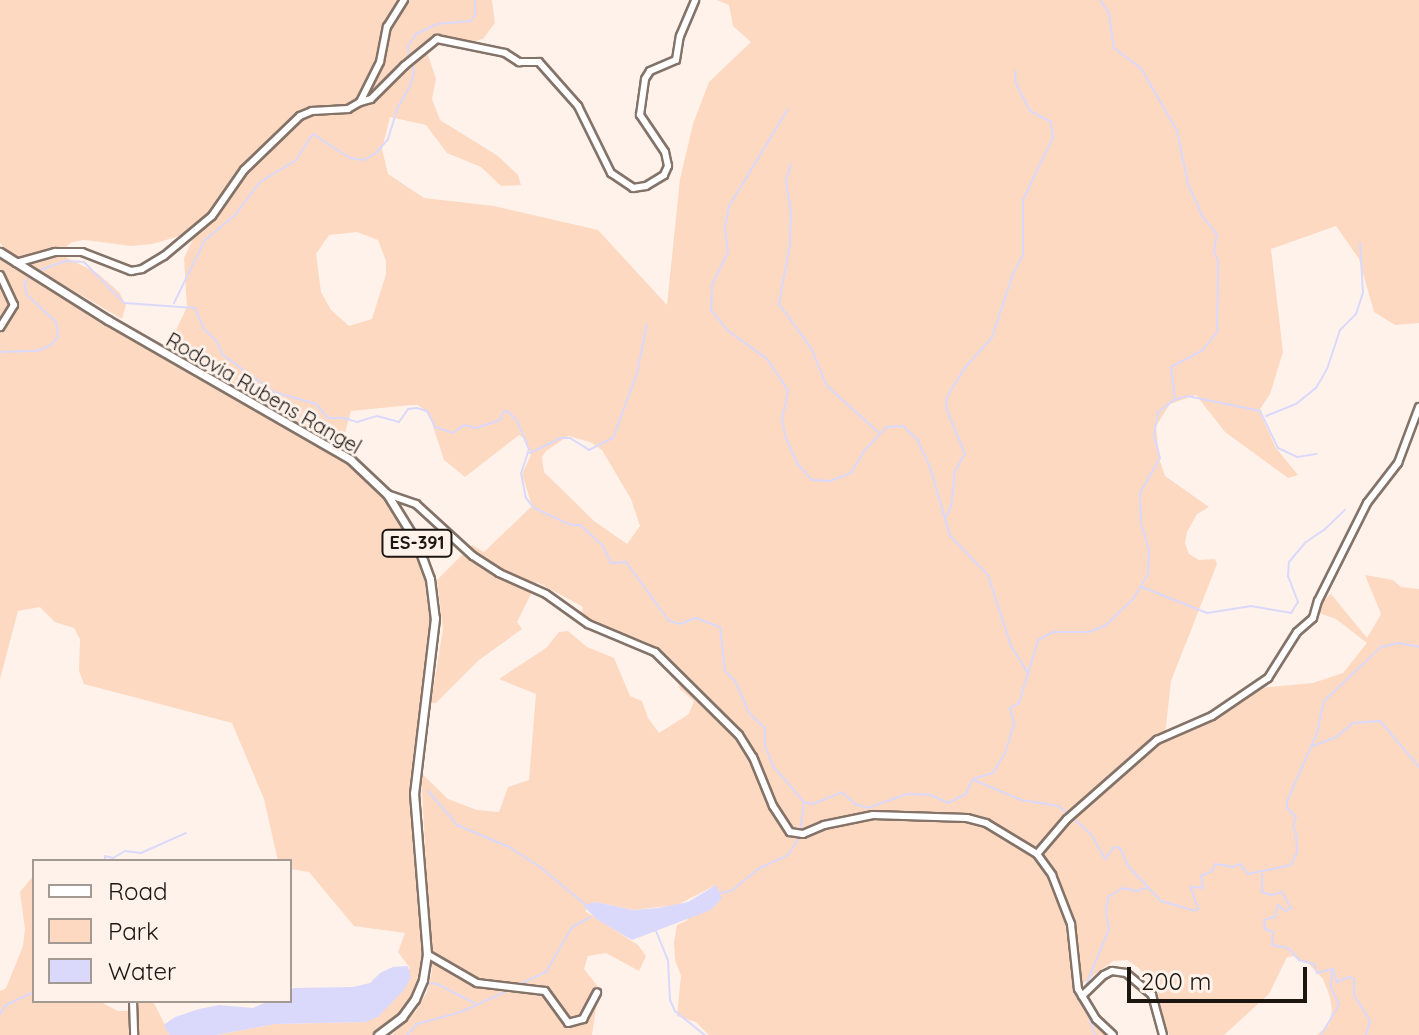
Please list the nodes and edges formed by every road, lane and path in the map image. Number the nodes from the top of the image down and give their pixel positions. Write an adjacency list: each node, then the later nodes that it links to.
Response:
1 (404, 0): 3 (street)
2 (695, 0): 3 (street)
3 (360, 102): 5 (street)
4 (0, 252): 5 (main road, Rodovia Rubens Rangel / ES-391)
5 (13, 264): 9 (main road, Rodovia Rubens Rangel / ES-391)
6 (0, 275): 7 (street)
7 (0, 327)
8 (1419, 407): 10 (street)
9 (387, 494): 10 (street); 11 (main road, Rodovia Rubens Rangel / ES-391)
10 (1037, 854): 13 (street)
11 (427, 954): 12 (street); 16 (main road, Rodovia Rubens Rangel / ES-391)
12 (597, 993)
13 (1082, 996): 17 (street); 18 (street)
14 (133, 1003): 15 (street)
15 (134, 1035)
16 (378, 1035)
17 (1113, 1035)
18 (1163, 1035)

